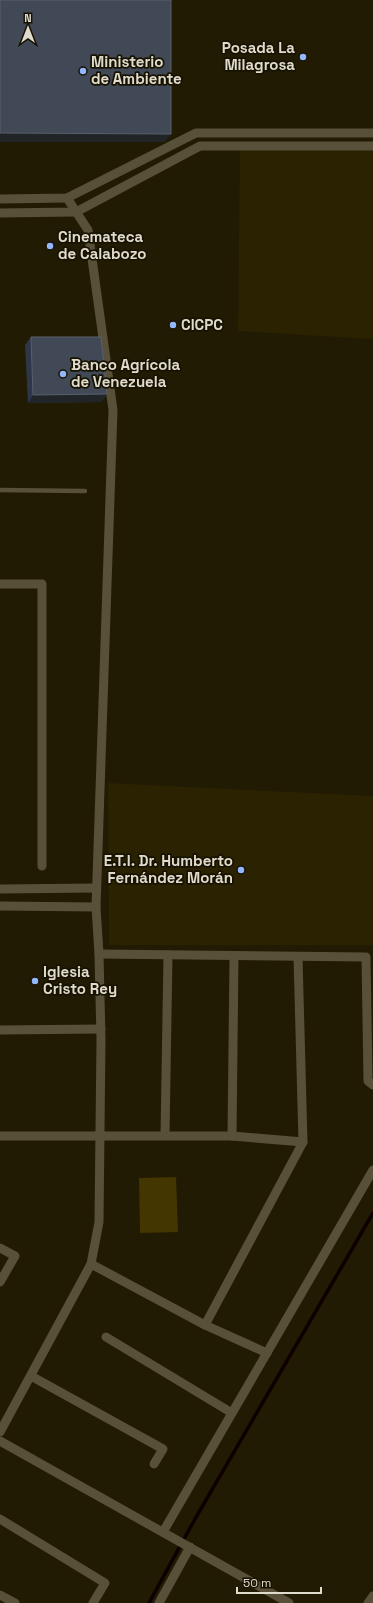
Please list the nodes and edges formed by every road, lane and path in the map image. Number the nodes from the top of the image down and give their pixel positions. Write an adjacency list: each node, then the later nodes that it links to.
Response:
1 (373, 133): 3 (street)
2 (373, 146): 5 (street)
3 (67, 198): 4 (street); 5 (street)
4 (0, 199)
5 (76, 212): 6 (street); 11 (street)
6 (0, 213)
7 (0, 490): 8 (lane)
8 (85, 491)
9 (0, 584): 10 (street)
10 (42, 866)
11 (96, 888): 12 (street); 14 (street)
12 (0, 889)
13 (0, 906): 14 (street)
14 (96, 907): 15 (street)
15 (99, 954): 16 (street); 19 (street)
16 (168, 955): 17 (street); 22 (street)
17 (234, 956): 18 (street); 25 (street)
18 (298, 957): 21 (street); 26 (street)
19 (101, 1029): 20 (street); 24 (street)
20 (0, 1030)
21 (373, 1085)
22 (165, 1135): 24 (street); 25 (street)
23 (0, 1136): 24 (street)
24 (100, 1136): 29 (street)
25 (232, 1136): 26 (street)
26 (303, 1142): 31 (street)
27 (373, 1170): 33 (street)
28 (0, 1248): 30 (street)
29 (91, 1264): 31 (street); 34 (street)
30 (0, 1282)
31 (205, 1325): 33 (street)
32 (106, 1337): 35 (street)
33 (267, 1353): 35 (street)
34 (31, 1376): 36 (street); 38 (street)
35 (232, 1413): 40 (street)
36 (0, 1432)
37 (0, 1441): 40 (street)
38 (154, 1464)
39 (0, 1519): 45 (street)
40 (163, 1532): 41 (street)
41 (190, 1547): 46 (street); 47 (street)
42 (0, 1595): 44 (street)
43 (373, 1596): 48 (street)
44 (15, 1603)
45 (94, 1603)
46 (159, 1603)
47 (289, 1603)
48 (368, 1603)

